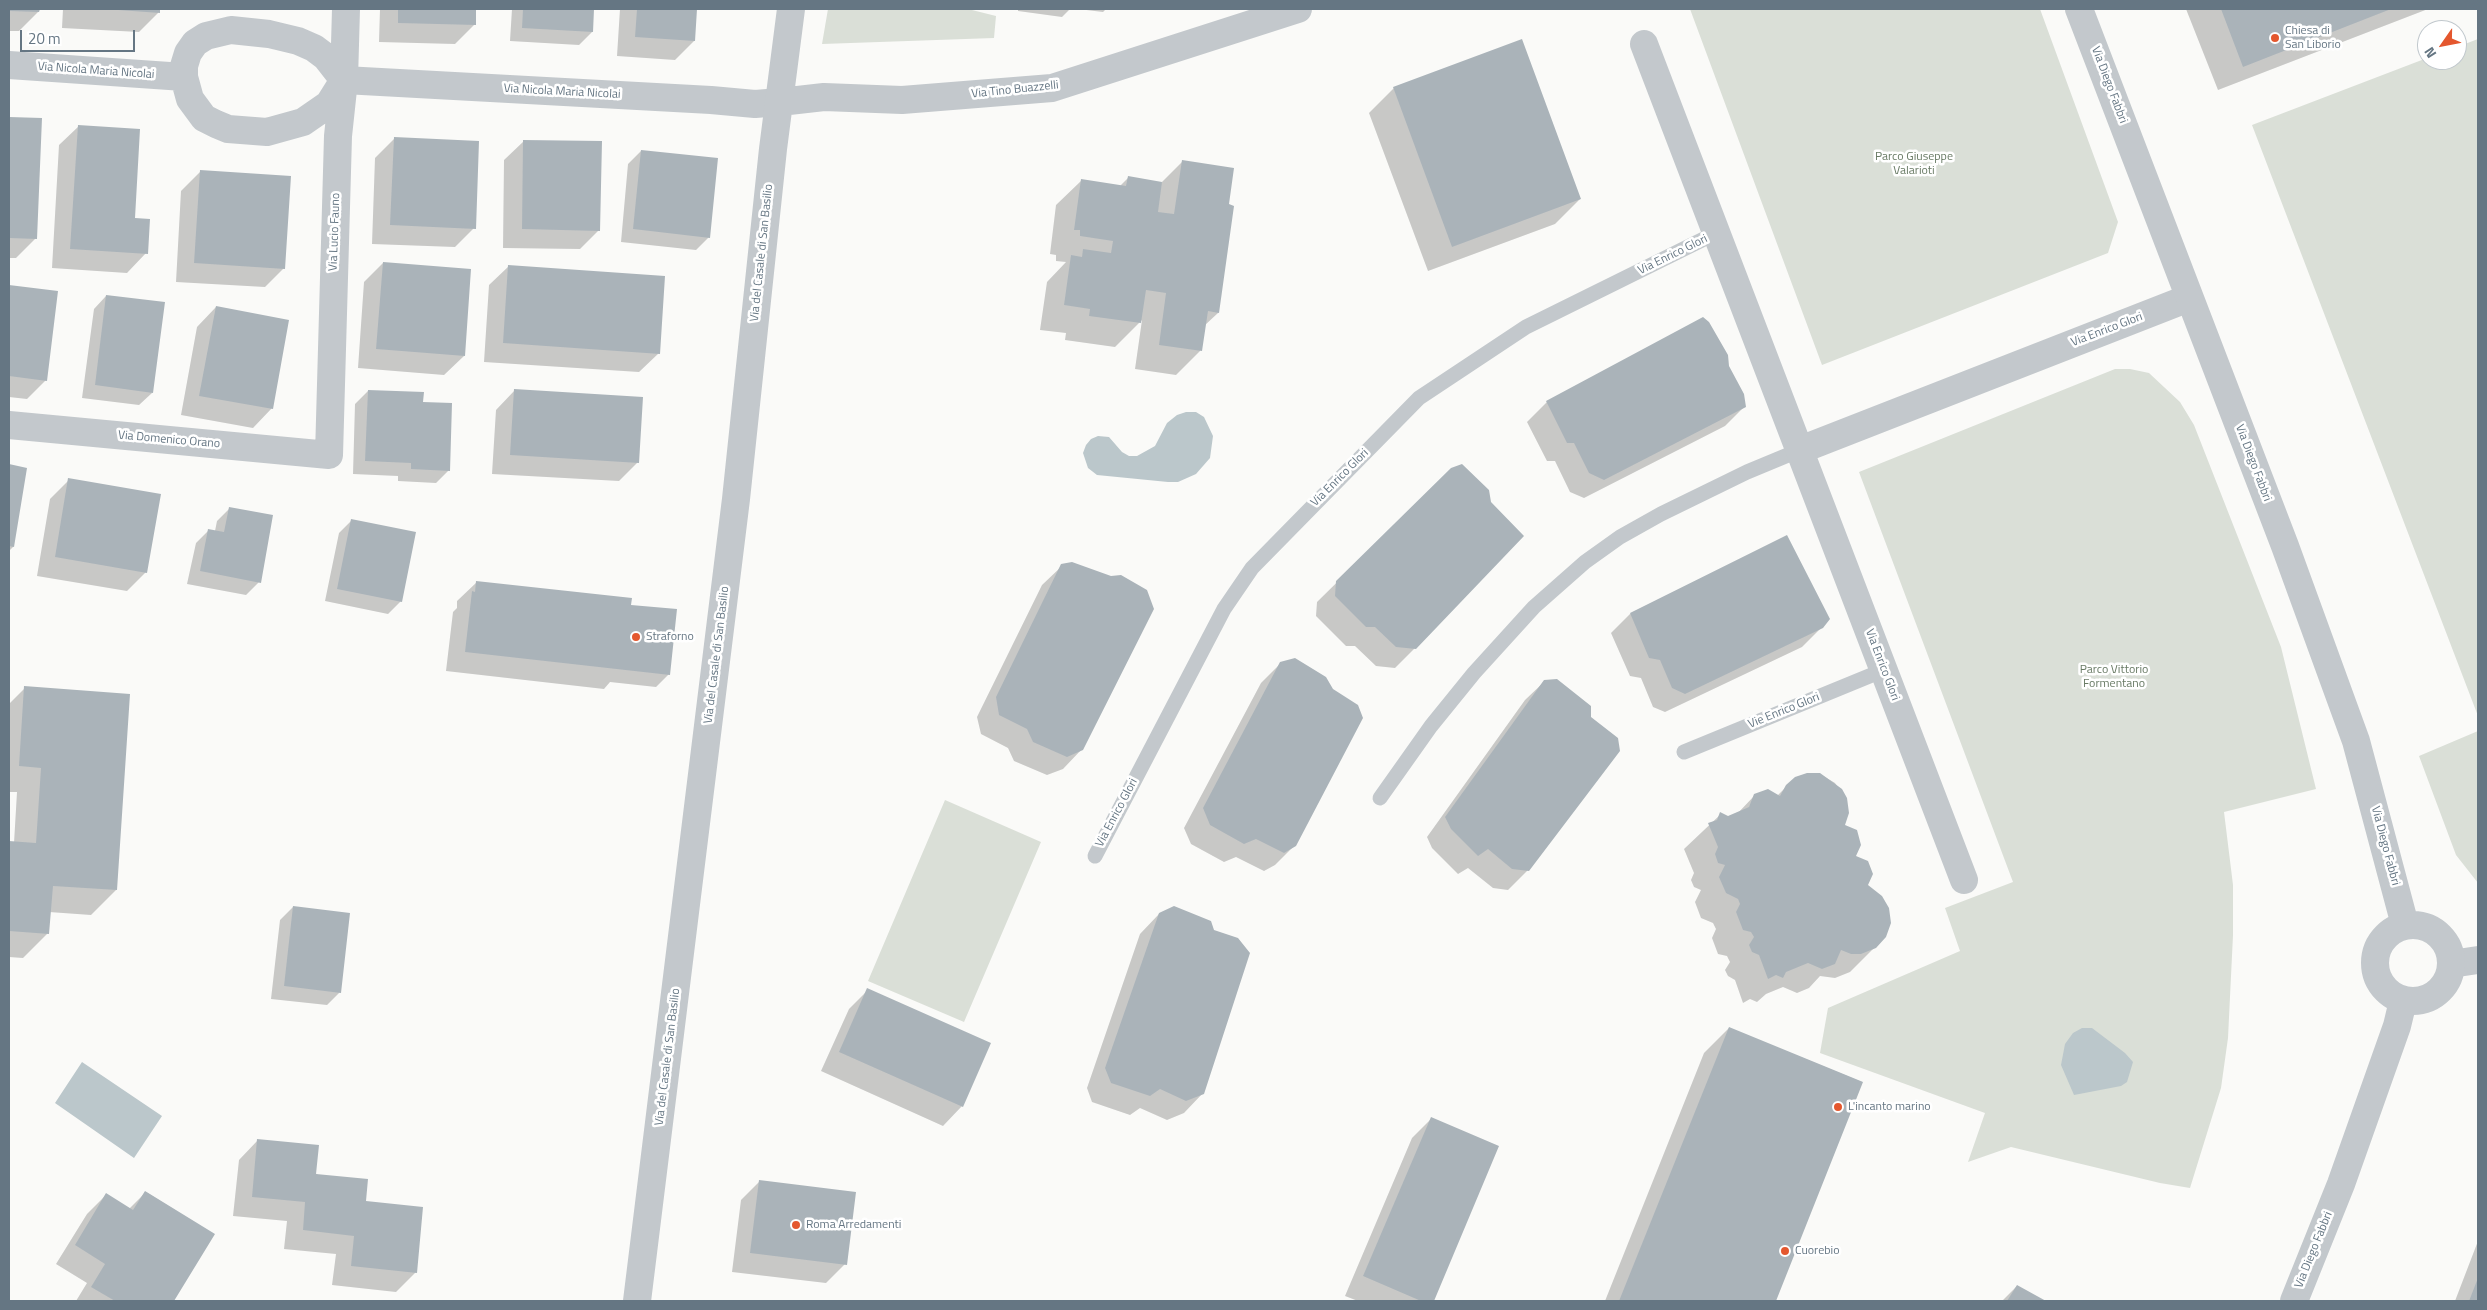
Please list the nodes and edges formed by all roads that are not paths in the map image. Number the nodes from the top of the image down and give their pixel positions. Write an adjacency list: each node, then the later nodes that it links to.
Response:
1 (346, 9): 8 (street, Via Lucio Fauno)
2 (791, 9): 9 (street, Via del Casale di San Basilio)
3 (1298, 9): 9 (street, Via Tino Buazzelli)
4 (2079, 9): 11 (street, Via Diego Fabbri)
5 (1644, 44): 10 (street, Via Enrico Glori)
6 (9, 65): 7 (street, Via Nicola Maria Nicolai)
7 (184, 77): 8 (street); 8 (street)
8 (344, 80): 9 (street, Via Nicola Maria Nicolai); 14 (street, Via Lucio Fauno)
9 (780, 102): 24 (street, Via del Casale di San Basilio)
10 (1716, 233): 13 (street, Via Enrico Glori); 18 (lane, Via Enrico Glori)
11 (2189, 298): 13 (street, Via Enrico Glori); 20 (street, Via Diego Fabbri)
12 (9, 425): 14 (street, Via Domenico Orano)
13 (1800, 450): 15 (street, Via Enrico Glori); 17 (lane, Via Enrico Glori)
14 (329, 455)
15 (1884, 670): 16 (lane, Vie Enrico Glori); 19 (street, Via Enrico Glori)
16 (1684, 752)
17 (1380, 798)
18 (1095, 856)
19 (1964, 880)
20 (2405, 925): 22 (street); 23 (street)
21 (2478, 960): 22 (street)
22 (2451, 964): 23 (street)
23 (2403, 1001): 25 (street, Via Diego Fabbri)
24 (637, 1301)
25 (2294, 1301)

